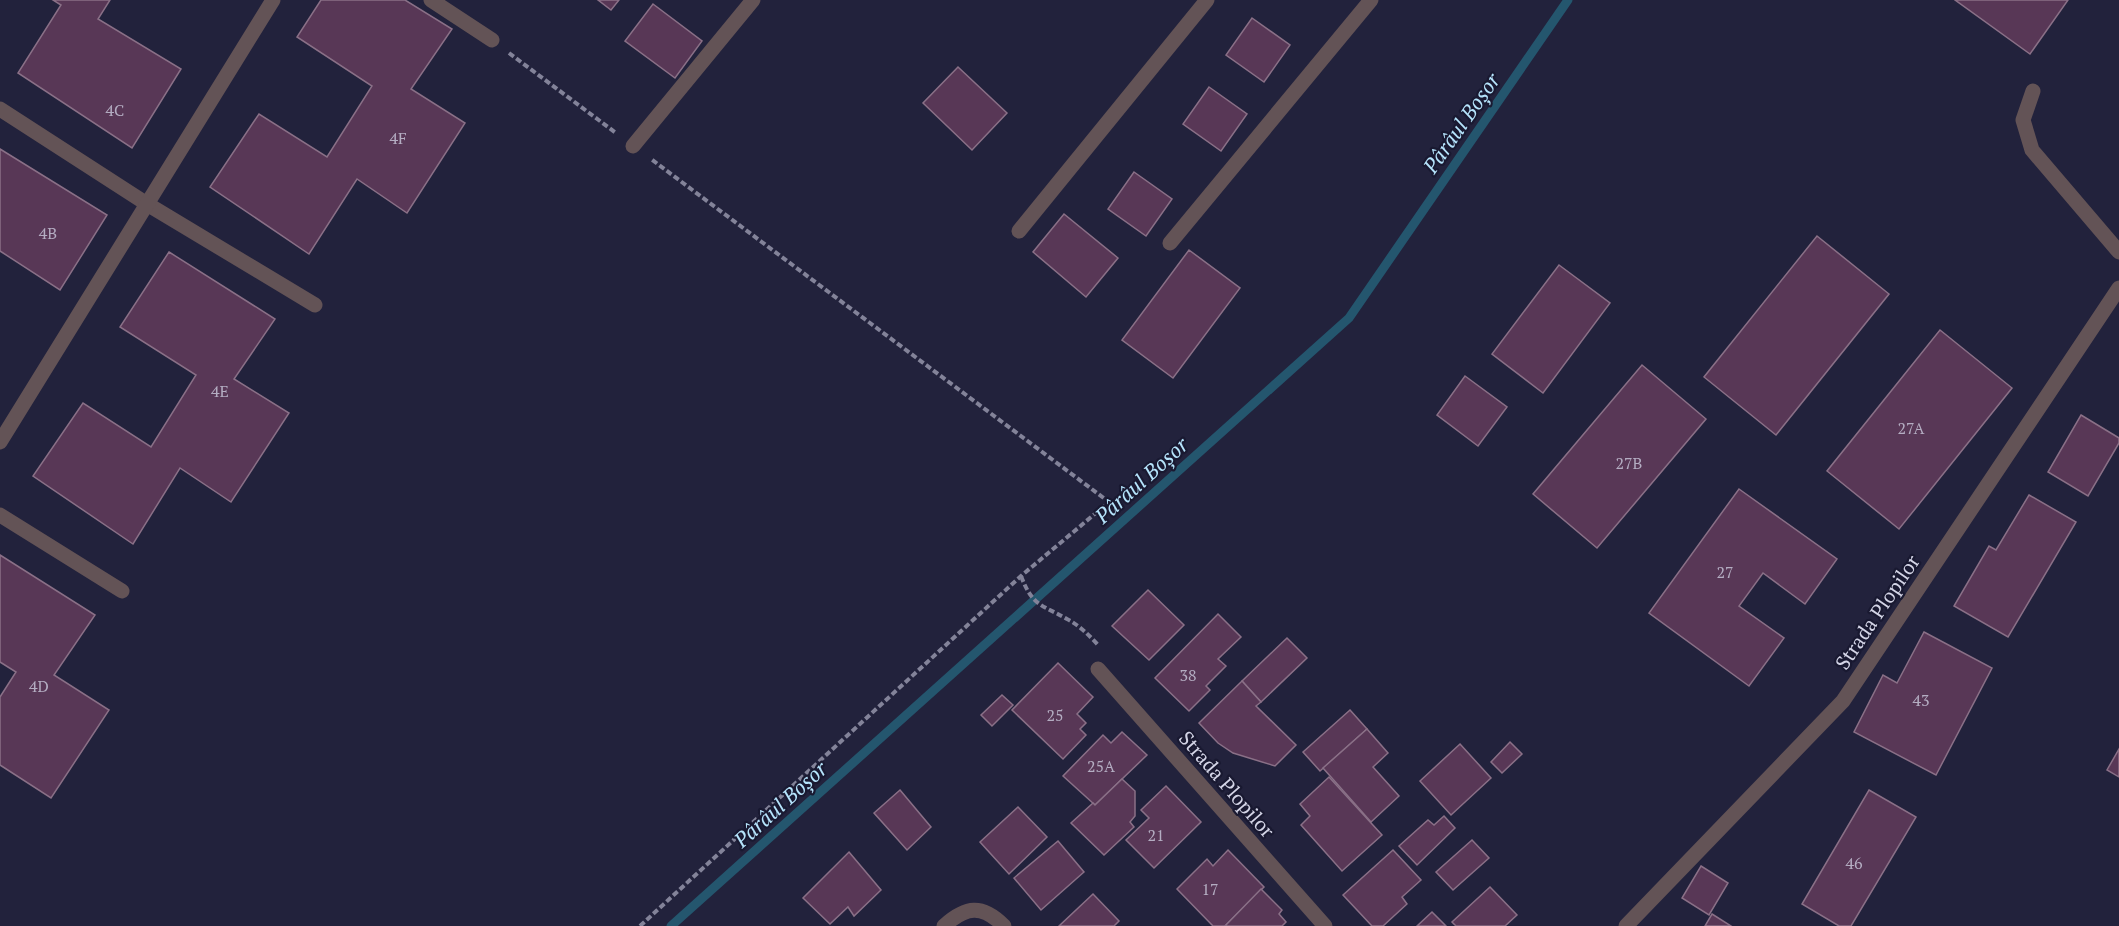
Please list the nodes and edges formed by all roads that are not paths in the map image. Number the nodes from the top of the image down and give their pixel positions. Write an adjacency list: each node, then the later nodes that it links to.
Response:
1 (273, 0): 10 (street)
2 (431, 0): 6 (street)
3 (753, 0): 9 (street)
4 (1207, 0): 11 (street)
5 (1371, 0): 12 (street)
6 (492, 40)
7 (2033, 91): 13 (street)
8 (0, 109): 10 (street)
9 (633, 147)
10 (147, 204): 15 (street); 16 (street)
11 (1019, 231)
12 (1170, 243)
13 (2119, 252)
14 (2119, 288): 23 (street, Strada Plopilor)
15 (315, 305)
16 (0, 442)
17 (0, 515): 18 (street)
18 (122, 591)
19 (1098, 669): 22 (street, Strada Plopilor)
20 (944, 926): 21 (street)
21 (1004, 926)
22 (1325, 926)
23 (1626, 926)

